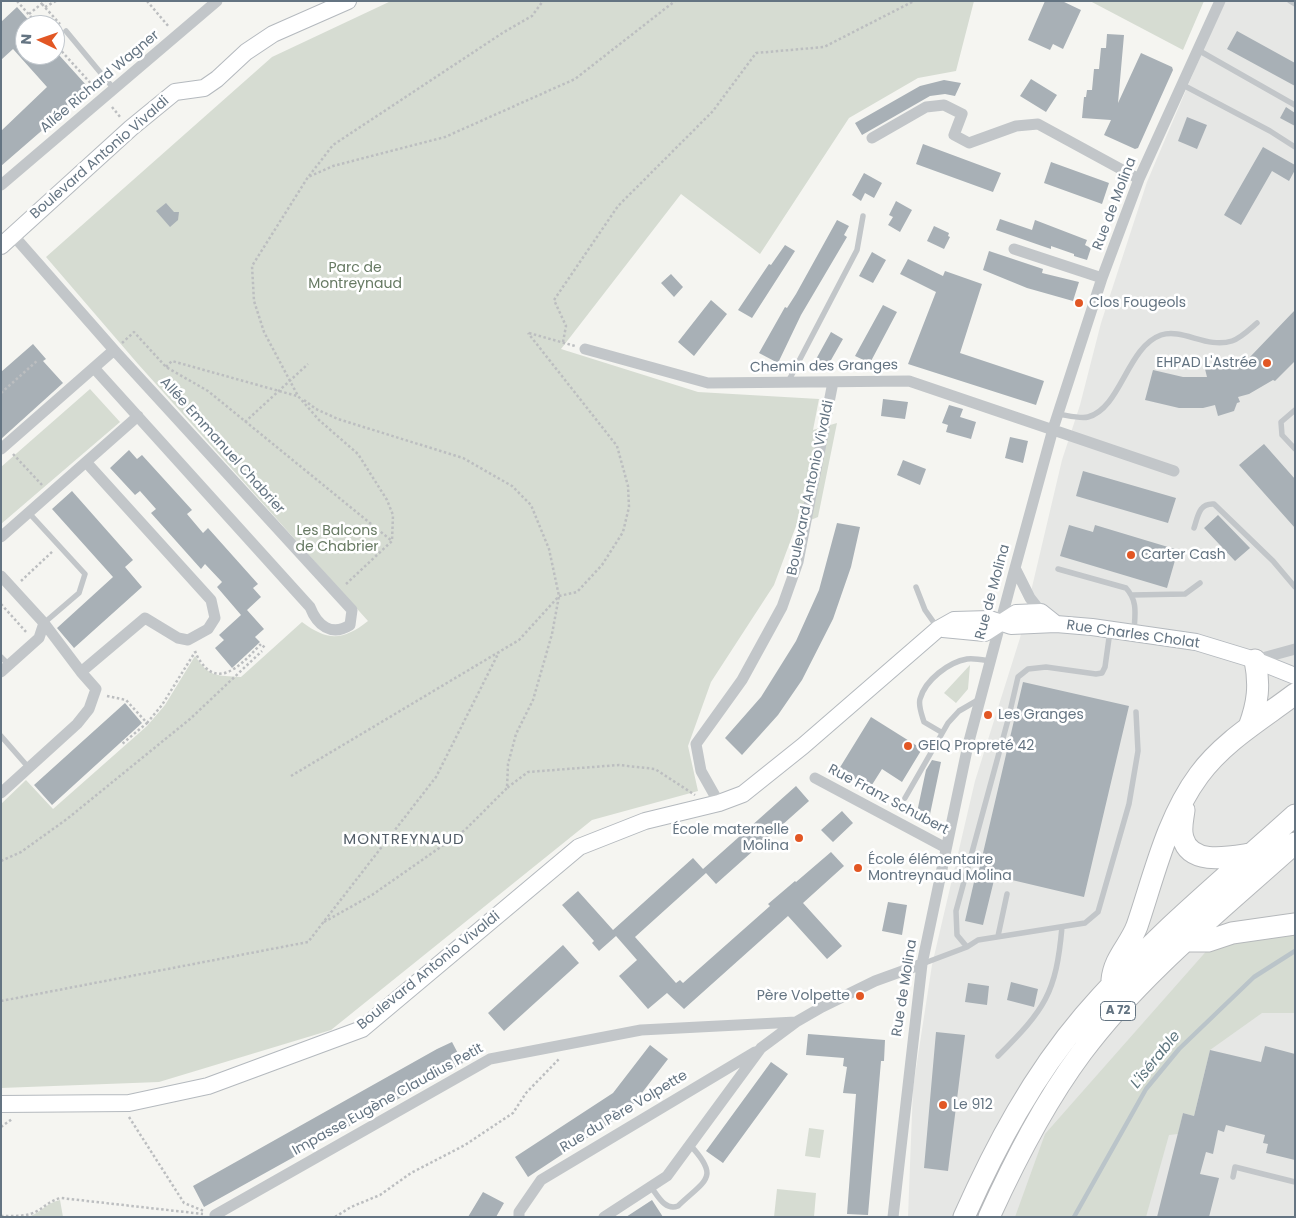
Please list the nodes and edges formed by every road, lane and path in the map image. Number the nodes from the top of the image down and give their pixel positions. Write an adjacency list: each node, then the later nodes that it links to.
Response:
1 (17, 1): 14 (path)
2 (56, 1): 11 (path)
3 (147, 1): 16 (path)
4 (217, 1): 16 (street, Allée Richard Wagner)
5 (348, 1): 12 (street, Boulevard Antonio Vivaldi)
6 (542, 1): 26 (path)
7 (676, 1): 26 (path)
8 (914, 1): 35 (path)
9 (1220, 1): 17 (street, Rue de Molina)
10 (1290, 1): 13 (lane)
11 (44, 4): 14 (path); 15 (path)
12 (333, 4): 23 (street, Boulevard Antonio Vivaldi)
13 (1295, 4)
14 (29, 14)
15 (66, 31): 20 (lane)
16 (177, 36): 20 (street, Allée Richard Wagner)
17 (1198, 50): 19 (street, Rue de Molina); 22 (lane)
18 (65, 55): 21 (path)
19 (1183, 85): 25 (lane); 27 (street, Rue de Molina)
20 (114, 89): 21 (street, Allée Richard Wagner)
21 (104, 98): 23 (path); 28 (street, Allée Richard Wagner)
22 (1295, 105)
23 (131, 128): 30 (street, Boulevard Antonio Vivaldi)
24 (872, 138): 27 (street)
25 (1295, 147)
26 (308, 177): 42 (path)
27 (1139, 180): 32 (street, Rue de Molina)
28 (1, 185)
29 (864, 216): 43 (lane)
30 (7, 240): 37 (street)
31 (1014, 248): 32 (street)
32 (1102, 278): 49 (street, Rue de Molina)
33 (1257, 323): 49 (lane)
34 (134, 332): 40 (path)
35 (562, 342): 36 (path); 72 (path)
36 (585, 349): 43 (street, Chemin des Granges)
37 (114, 350): 41 (street); 50 (street, Allée Emmanuel Chabrier)
38 (38, 360): 46 (path)
39 (308, 364): 42 (path)
40 (166, 367): 45 (path); 51 (path)
41 (94, 368): 50 (street, Allée Emmanuel Chabrier); 53 (street)
42 (290, 380): 45 (path); 47 (path)
43 (788, 382): 44 (street, Chemin des Granges)
44 (833, 382): 52 (street, Chemin des Granges); 109 (street, Boulevard Antonio Vivaldi)
45 (278, 390): 47 (path); 51 (path)
46 (1, 394)
47 (298, 396): 61 (path); 72 (path)
48 (1295, 410): 54 (lane)
49 (1058, 414): 52 (street, Rue de Molina)
50 (138, 416): 55 (street)
51 (245, 422): 61 (path)
52 (1053, 429): 56 (street, Chemin des Granges); 63 (street, Rue de Molina)
53 (3, 448): 57 (path)
54 (1295, 448)
55 (86, 462): 57 (street); 78 (street)
56 (1174, 470)
57 (50, 494): 58 (street)
58 (29, 513): 60 (street); 62 (lane)
59 (1194, 528): 69 (lane)
60 (1, 537)
61 (392, 541): 66 (path)
62 (58, 546): 70 (path); 75 (lane)
63 (1015, 568): 74 (street, Rue Charles Cholat); 76 (street, Rue de Molina)
64 (1058, 569): 71 (lane)
65 (1, 576): 70 (street)
66 (350, 581)
67 (1200, 583): 71 (lane)
68 (916, 586): 79 (lane)
69 (1295, 587)
70 (13, 589): 75 (street)
71 (1132, 595): 81 (lane)
72 (559, 596): 87 (path); 105 (path)
73 (1, 604): 82 (path)
74 (1041, 612): 76 (street); 77 (street, Rue Charles Cholat)
75 (44, 623): 82 (street); 91 (street)
76 (1002, 624): 77 (street, Rue Charles Cholat); 79 (street); 89 (street, Rue de Molina)
77 (1056, 624): 80 (street, Rue Charles Cholat)
78 (208, 629): 86 (path); 91 (street)
79 (938, 629): 109 (street, Boulevard Antonio Vivaldi)
80 (1110, 630): 81 (street, Rue Charles Cholat); 122 (lane)
81 (1134, 633): 88 (street, Rue Charles Cholat)
82 (35, 641): 90 (street)
83 (265, 648): 86 (path)
84 (1295, 649): 88 (street)
85 (262, 651): 115 (path)
86 (195, 652): 97 (path)
87 (499, 652): 103 (path); 117 (path)
88 (1255, 660): 92 (street, Rue Charles Cholat); 98 (highway)
89 (991, 661): 95 (street, Rue de Molina); 99 (lane)
90 (4, 664)
91 (81, 672): 93 (street)
92 (1295, 676)
93 (96, 689): 97 (path); 102 (street)
94 (1295, 694): 98 (highway)
95 (980, 699): 99 (lane); 113 (street, Rue de Molina)
96 (1136, 712): 119 (lane)
97 (147, 723): 101 (path)
98 (1249, 727): 108 (highway)
99 (941, 732): 107 (lane)
100 (1, 736): 102 (lane)
101 (122, 744)
102 (29, 768): 106 (street)
103 (291, 776)
104 (815, 778): 113 (street, Rue Franz Schubert)
105 (507, 788): 110 (path); 117 (path)
106 (1, 793)
107 (905, 798)
108 (1186, 798): 114 (highway); 124 (highway)
109 (718, 803): 110 (street, Boulevard Antonio Vivaldi)
110 (700, 808): 130 (street, Boulevard Antonio Vivaldi)
111 (1295, 815): 114 (highway, A 72)
112 (1295, 843): 121 (highway, A 72)
113 (946, 848): 123 (street, Rue de Molina)
114 (1251, 854): 124 (highway, A 72)
115 (1, 861)
116 (1007, 894): 120 (lane)
117 (323, 923): 125 (path)
118 (1295, 924): 121 (highway)
119 (1062, 927): 120 (lane); 129 (lane)
120 (998, 936): 122 (lane)
121 (1186, 941): 143 (highway, A 72)
122 (967, 948): 123 (lane)
123 (922, 964): 126 (street, Rue du Père Volpette); 141 (street, Rue de Molina)
124 (1112, 984): 142 (highway, A 72)
125 (1, 1001)
126 (796, 1022): 127 (street, Impasse Eugène Claudius Petit); 128 (street, Rue du Père Volpette)
127 (565, 1045): 136 (street, Impasse Eugène Claudius Petit); 138 (path)
128 (761, 1048): 132 (street, Rue du Père Volpette); 139 (street, Rue du Père Volpette)
129 (998, 1056)
130 (128, 1103): 131 (street, Boulevard Antonio Vivaldi); 136 (path)
131 (1, 1104)
132 (690, 1145): 135 (street, Rue du Père Volpette); 135 (lane)
133 (1233, 1177): 134 (lane)
134 (1295, 1182)
135 (651, 1187): 140 (street, Rue du Père Volpette)
136 (215, 1215): 137 (path)
137 (1, 1216)
138 (334, 1217)
139 (519, 1217)
140 (604, 1217)
141 (893, 1217)
142 (964, 1217)
143 (989, 1217)

